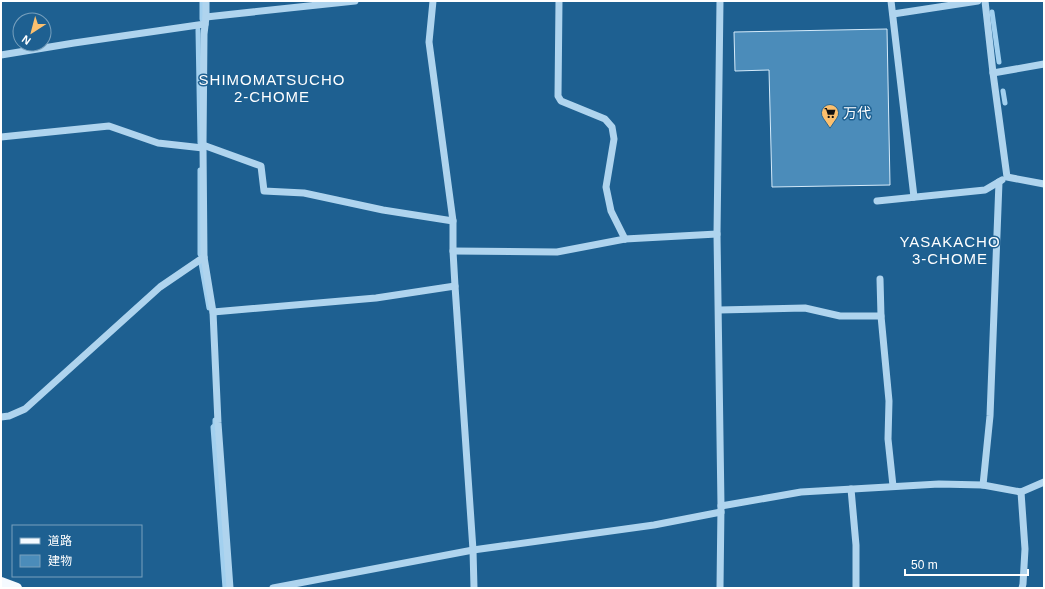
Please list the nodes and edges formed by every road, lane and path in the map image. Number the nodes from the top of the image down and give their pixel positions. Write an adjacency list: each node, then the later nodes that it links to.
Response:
1 (206, 1): 10 (street)
2 (355, 1): 10 (street)
3 (433, 1): 21 (street)
4 (559, 1): 23 (street)
5 (720, 1): 22 (street)
6 (891, 1): 9 (street)
7 (978, 1): 9 (street)
8 (985, 1): 13 (street)
9 (892, 14): 19 (street)
10 (206, 21): 11 (street); 15 (street)
11 (1, 55)
12 (1044, 64): 13 (street)
13 (993, 73): 16 (street)
14 (1, 137): 15 (street)
15 (203, 146): 21 (street); 25 (street)
16 (1007, 177): 17 (street); 18 (street)
17 (999, 182): 19 (street); 33 (street)
18 (1044, 184)
19 (914, 197): 20 (street)
20 (877, 202)
21 (453, 221): 24 (street)
22 (717, 234): 23 (street); 28 (street)
23 (625, 239): 24 (street)
24 (453, 251): 27 (street)
25 (204, 257): 29 (street); 31 (street)
26 (880, 279): 30 (street)
27 (455, 286): 29 (street); 38 (street)
28 (719, 310): 30 (street); 37 (street)
29 (213, 312): 43 (street)
30 (881, 316): 34 (street)
31 (1, 417)
32 (1044, 482): 36 (street)
33 (983, 485): 34 (street); 36 (street)
34 (893, 486): 35 (street)
35 (851, 489): 37 (street); 47 (street)
36 (1021, 492): 41 (street)
37 (721, 509): 38 (street); 46 (street)
38 (473, 550): 40 (street); 45 (street)
39 (1, 582): 42 (main road)
40 (304, 585): 44 (street)
41 (1024, 586)
42 (17, 588)
43 (230, 588)
44 (273, 588)
45 (474, 588)
46 (720, 588)
47 (856, 588)

